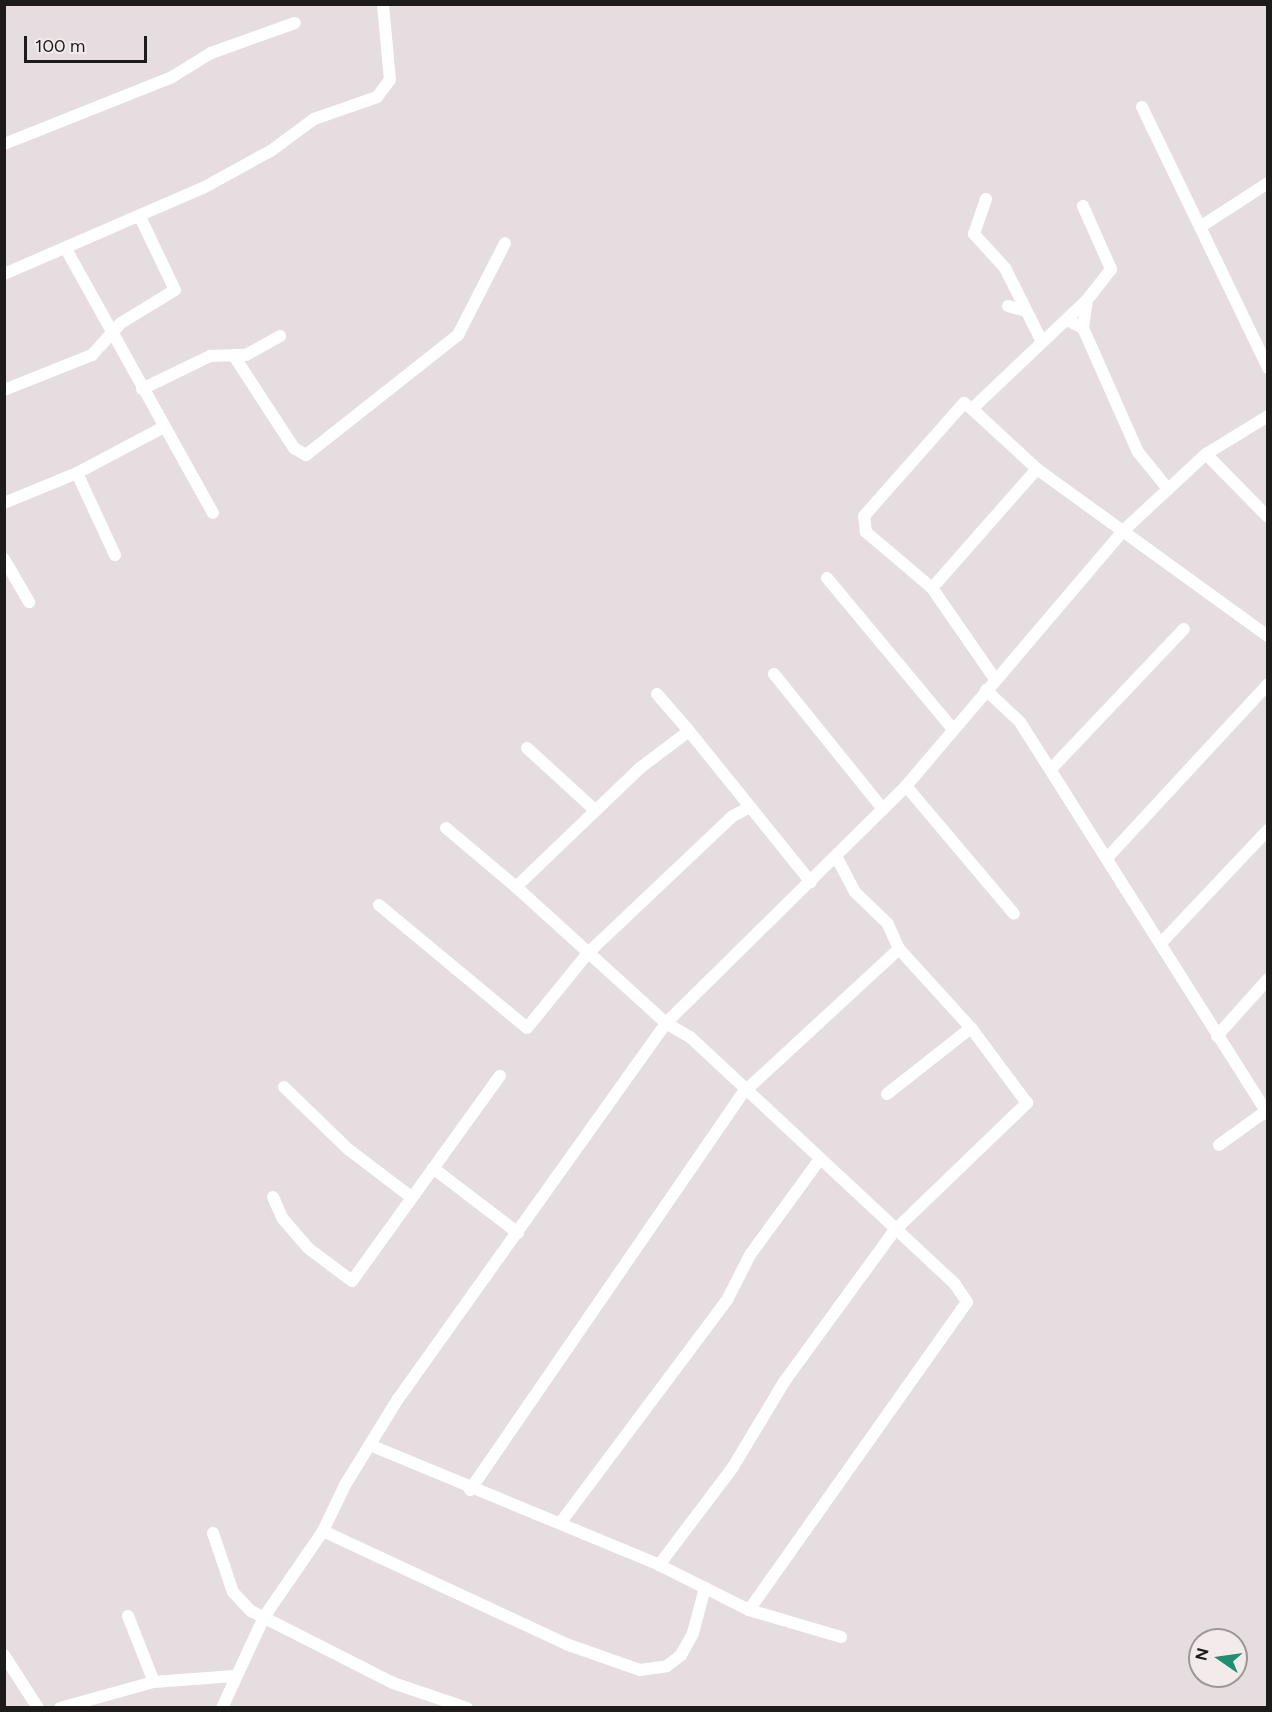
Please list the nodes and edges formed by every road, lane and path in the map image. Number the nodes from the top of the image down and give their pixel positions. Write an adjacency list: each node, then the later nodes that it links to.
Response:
1 (383, 4): 8 (street)
2 (295, 22): 4 (street)
3 (1142, 107): 9 (street)
4 (4, 144)
5 (1268, 183): 9 (street)
6 (986, 199): 15 (street)
7 (1083, 206): 13 (street)
8 (140, 217): 11 (street); 18 (street)
9 (1200, 227): 22 (street)
10 (505, 243): 21 (street)
11 (66, 249): 12 (street); 18 (street)
12 (4, 274)
13 (1087, 300): 16 (street); 17 (street)
14 (1008, 306): 15 (street)
15 (1023, 310): 20 (street)
16 (1067, 320): 17 (street); 20 (street)
17 (1083, 328): 31 (street)
18 (113, 332): 23 (street); 24 (street)
19 (280, 336): 21 (street)
20 (1042, 342): 25 (street)
21 (234, 356): 23 (street)
22 (1268, 368)
23 (142, 389): 27 (street)
24 (4, 390)
25 (972, 409): 29 (street); 39 (street)
26 (1268, 416): 28 (street)
27 (162, 428): 30 (street); 33 (street)
28 (1206, 454): 31 (street); 34 (street)
29 (1037, 469): 35 (street); 39 (street)
30 (76, 473): 32 (street); 36 (street)
31 (1168, 489): 35 (street)
32 (4, 503)
33 (213, 513)
34 (1268, 517)
35 (1123, 531): 42 (street); 44 (street)
36 (115, 555)
37 (4, 559): 40 (street)
38 (827, 578): 48 (street)
39 (932, 588): 44 (street)
40 (29, 602)
41 (1184, 629): 51 (street)
42 (1268, 636)
43 (774, 674): 54 (street)
44 (995, 679): 46 (street)
45 (1268, 684): 59 (street)
46 (986, 690): 48 (street); 51 (street)
47 (657, 694): 49 (street)
48 (953, 729): 52 (street)
49 (689, 731): 53 (street); 55 (street)
50 (527, 748): 55 (street)
51 (1051, 769): 59 (street)
52 (906, 786): 54 (street); 63 (street)
53 (750, 807): 60 (street); 66 (street)
54 (883, 809): 58 (street)
55 (596, 811): 61 (street)
56 (446, 828): 61 (street)
57 (1268, 830): 64 (street)
58 (836, 857): 60 (street); 65 (street)
59 (1107, 858): 64 (street)
60 (811, 882): 68 (street)
61 (516, 887): 66 (street)
62 (379, 905): 66 (street)
63 (1014, 914)
64 (1161, 943): 70 (street)
65 (899, 949): 69 (street); 73 (street)
66 (589, 952): 68 (street)
67 (1268, 979): 70 (street)
68 (666, 1023): 73 (street); 82 (street)
69 (971, 1028): 74 (street); 81 (street)
70 (1217, 1036): 75 (street)
71 (500, 1076): 78 (street)
72 (284, 1087): 80 (street)
73 (744, 1092): 77 (street); 84 (street)
74 (887, 1094)
75 (1266, 1113): 76 (street)
76 (1219, 1145)
77 (820, 1159): 81 (street); 85 (street)
78 (433, 1168): 80 (street); 82 (street)
79 (273, 1197): 80 (street)
80 (411, 1197)
81 (894, 1232): 88 (street); 90 (street)
82 (518, 1233): 83 (street)
83 (370, 1445): 84 (street); 86 (street)
84 (470, 1490): 85 (street)
85 (561, 1522): 88 (street)
86 (323, 1531): 89 (street); 92 (street)
87 (213, 1533): 92 (street)
88 (659, 1564): 89 (street)
89 (705, 1588): 90 (street)
90 (749, 1610): 93 (street)
91 (128, 1616): 96 (street)
92 (264, 1617): 95 (street); 100 (street)
93 (840, 1637)
94 (4, 1655): 98 (street)
95 (234, 1676): 96 (street); 97 (street)
96 (154, 1682): 99 (street)
97 (225, 1706)
98 (38, 1707)
99 (60, 1707)
100 (467, 1707)

